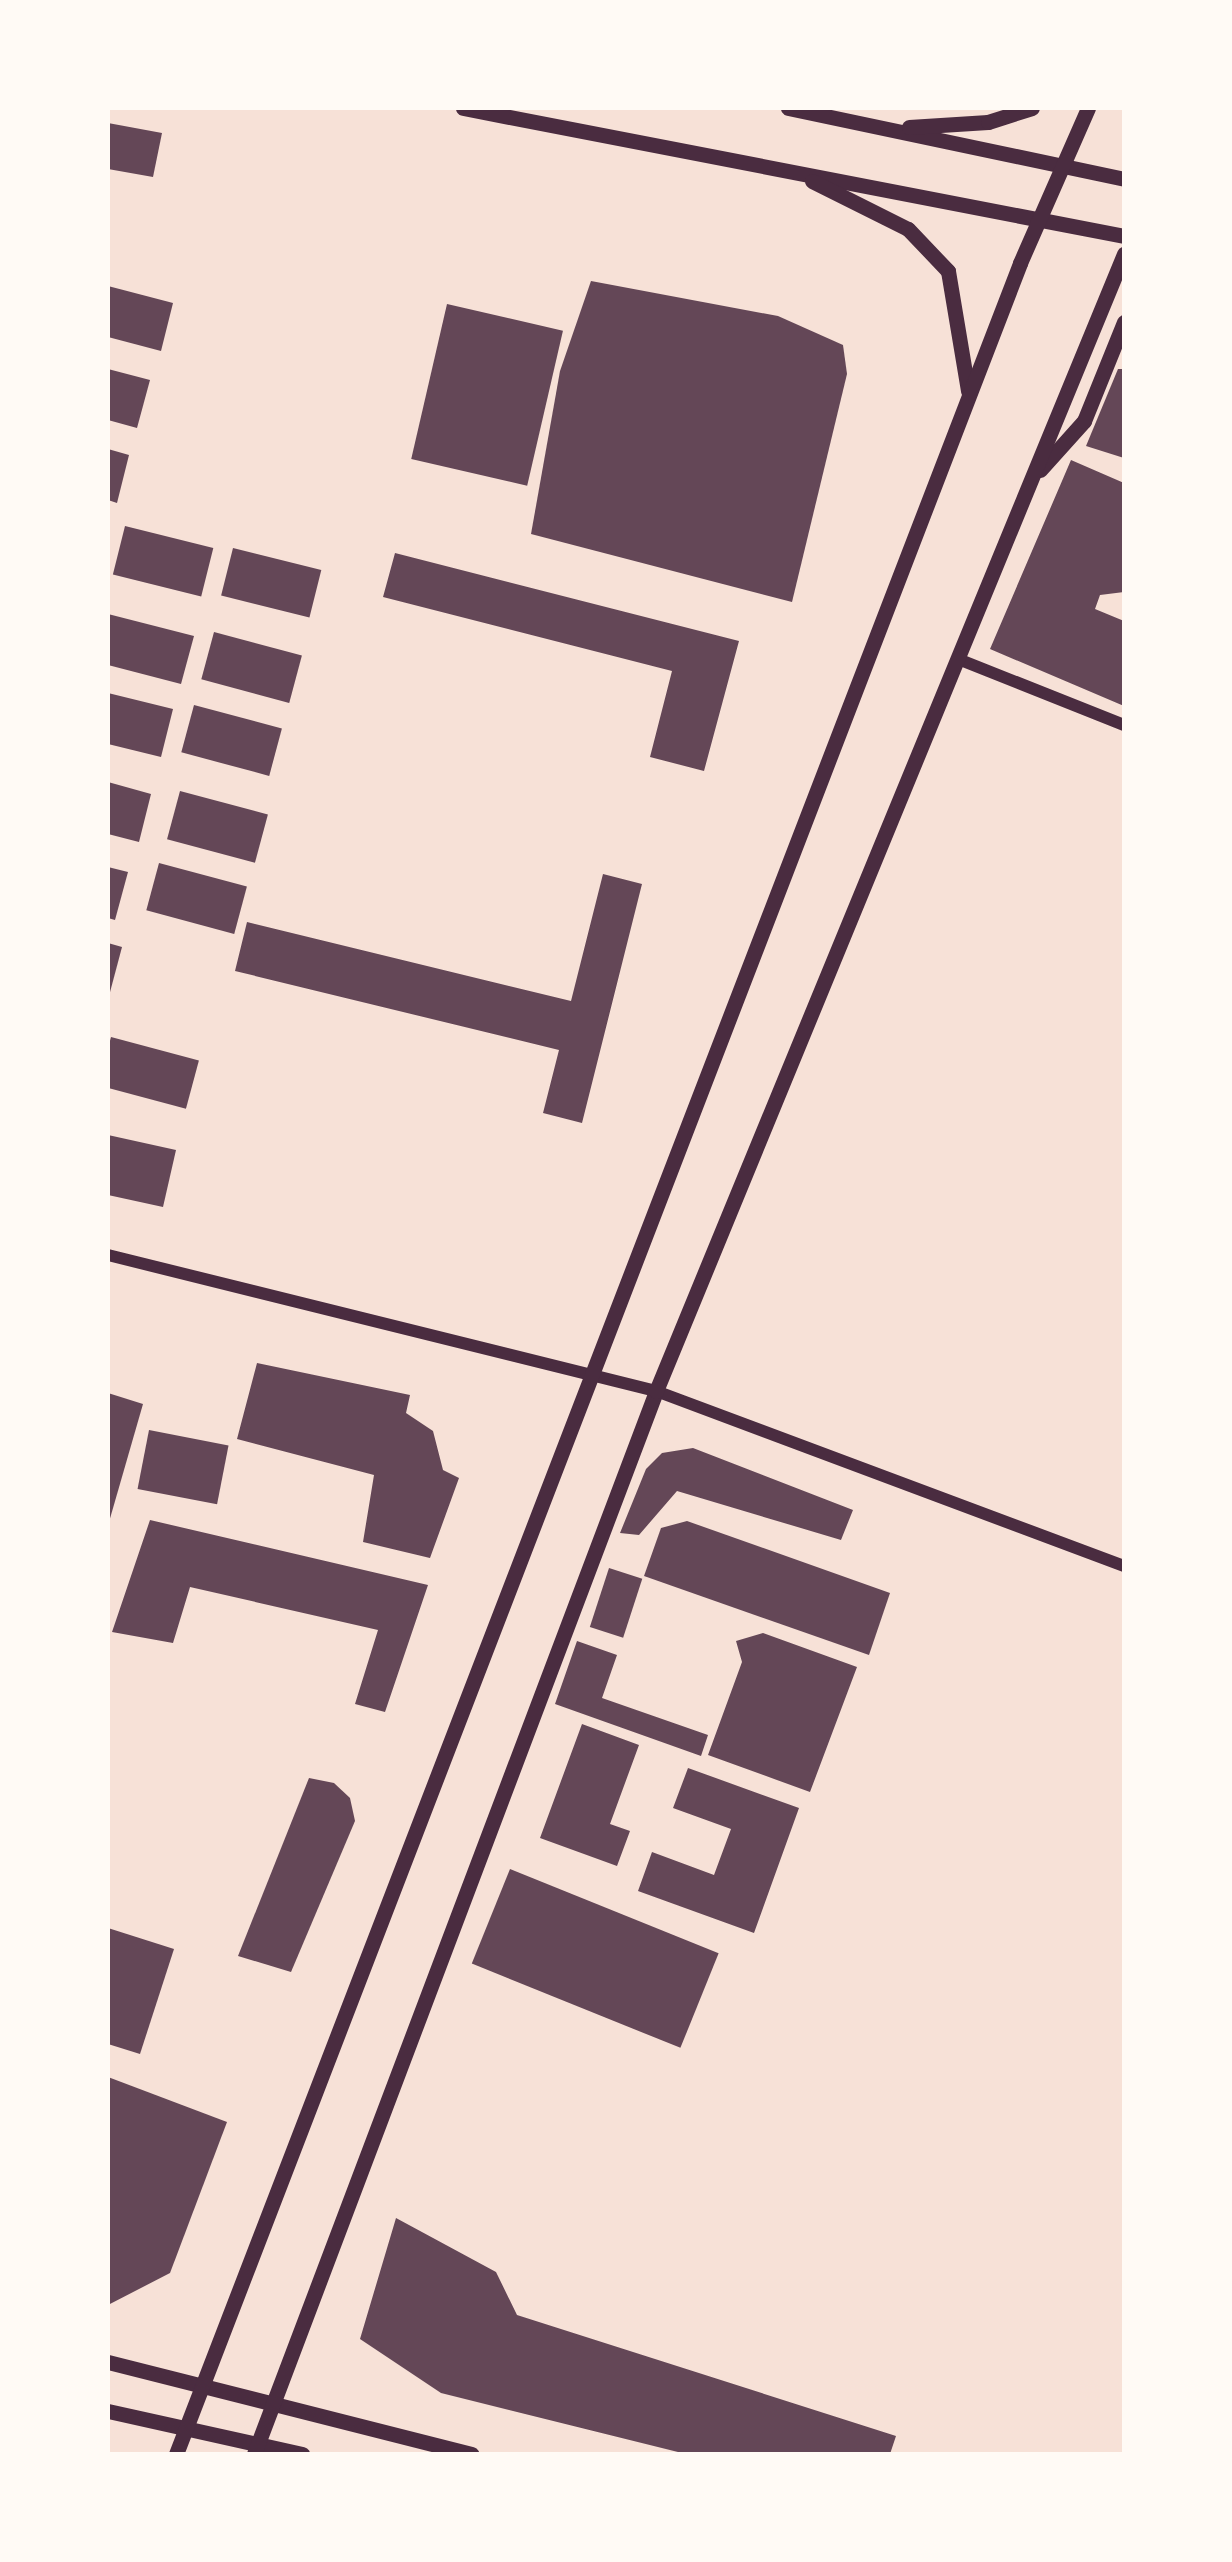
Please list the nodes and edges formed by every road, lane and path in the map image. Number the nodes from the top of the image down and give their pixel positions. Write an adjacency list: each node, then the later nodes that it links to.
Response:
1 (463, 108): 7 (main road)
2 (788, 108): 5 (main road)
3 (1032, 108): 5 (main road)
4 (1088, 108): 6 (main road)
5 (890, 128): 6 (main road)
6 (1063, 164): 8 (main road); 9 (main road)
7 (796, 172): 9 (main road); 13 (main road)
8 (1124, 179)
9 (1039, 220): 10 (main road); 13 (main road)
10 (1124, 236)
11 (1124, 254): 14 (main road)
12 (1124, 322): 14 (main road)
13 (968, 395): 18 (main road)
14 (1031, 481): 15 (main road)
15 (958, 659): 16 (street); 19 (main road)
16 (1124, 725)
17 (108, 1255): 18 (street)
18 (589, 1374): 19 (street); 22 (main road)
19 (656, 1391): 20 (street); 23 (main road)
20 (1124, 1566)
21 (108, 2362): 22 (main road)
22 (200, 2386): 23 (main road); 25 (main road)
23 (273, 2404): 26 (main road); 29 (main road)
24 (108, 2411): 25 (main road)
25 (186, 2428): 26 (main road); 27 (main road)
26 (256, 2450): 28 (main road)
27 (176, 2454)
28 (302, 2454)
29 (472, 2454)

